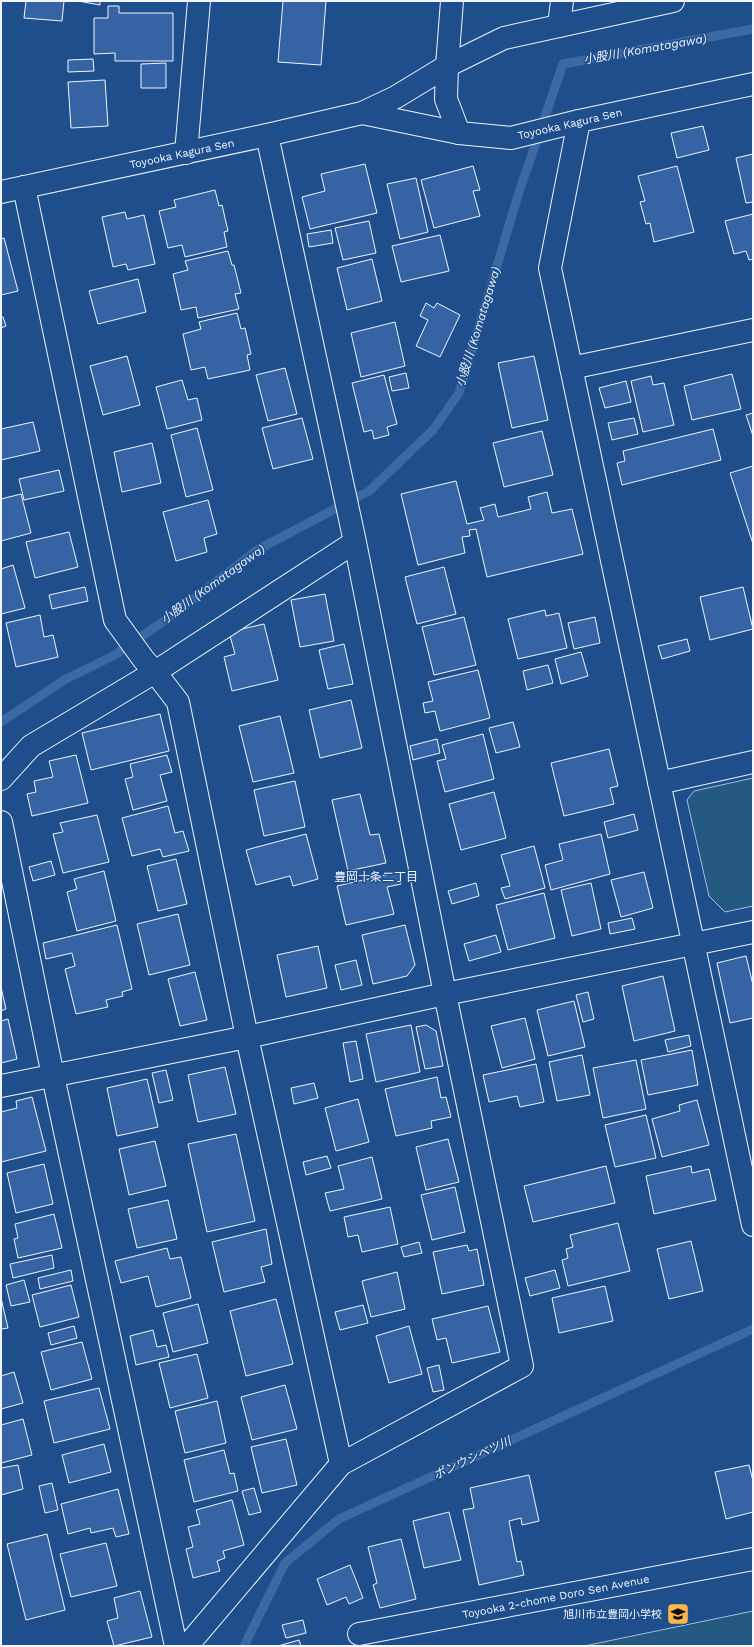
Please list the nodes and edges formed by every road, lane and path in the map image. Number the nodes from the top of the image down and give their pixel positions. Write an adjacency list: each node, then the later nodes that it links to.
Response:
1 (199, 1): 12 (street)
2 (452, 1): 6 (street)
3 (562, 1): 5 (street)
4 (673, 1): 5 (street, Toyooka Kagura Sen)
5 (559, 26): 6 (street, Toyooka Kagura Sen)
6 (447, 66): 8 (street, Toyooka Kagura Sen); 10 (street)
7 (753, 84): 9 (street, Toyooka Kagura Sen)
8 (362, 113): 10 (street, Toyooka Kagura Sen); 11 (street, Toyooka Kagura Sen)
9 (579, 121): 10 (street, Toyooka Kagura Sen); 16 (street)
10 (459, 133)
11 (267, 136): 12 (street, Toyooka Kagura Sen); 17 (street)
12 (186, 153): 13 (street, Toyooka Kagura Sen)
13 (24, 187): 14 (street, Toyooka Kagura Sen); 18 (street)
14 (1, 192)
15 (753, 330): 16 (street)
16 (571, 368): 21 (street)
17 (355, 542): 18 (street); 25 (street)
18 (149, 666): 20 (street); 26 (street)
19 (753, 762): 21 (street)
20 (1, 778)
21 (659, 783): 24 (street)
22 (1, 822): 27 (street)
23 (753, 932): 24 (street)
24 (693, 945): 25 (street); 29 (street)
25 (445, 994): 26 (street); 30 (street)
26 (248, 1037): 27 (street); 30 (street)
27 (53, 1076): 28 (street); 33 (street)
28 (1, 1086)
29 (753, 1225)
30 (341, 1464): 34 (street)
31 (753, 1559): 32 (street, Toyooka 2-chome Doro Sen Avenue)
32 (359, 1634)
33 (176, 1646)
34 (187, 1646)

